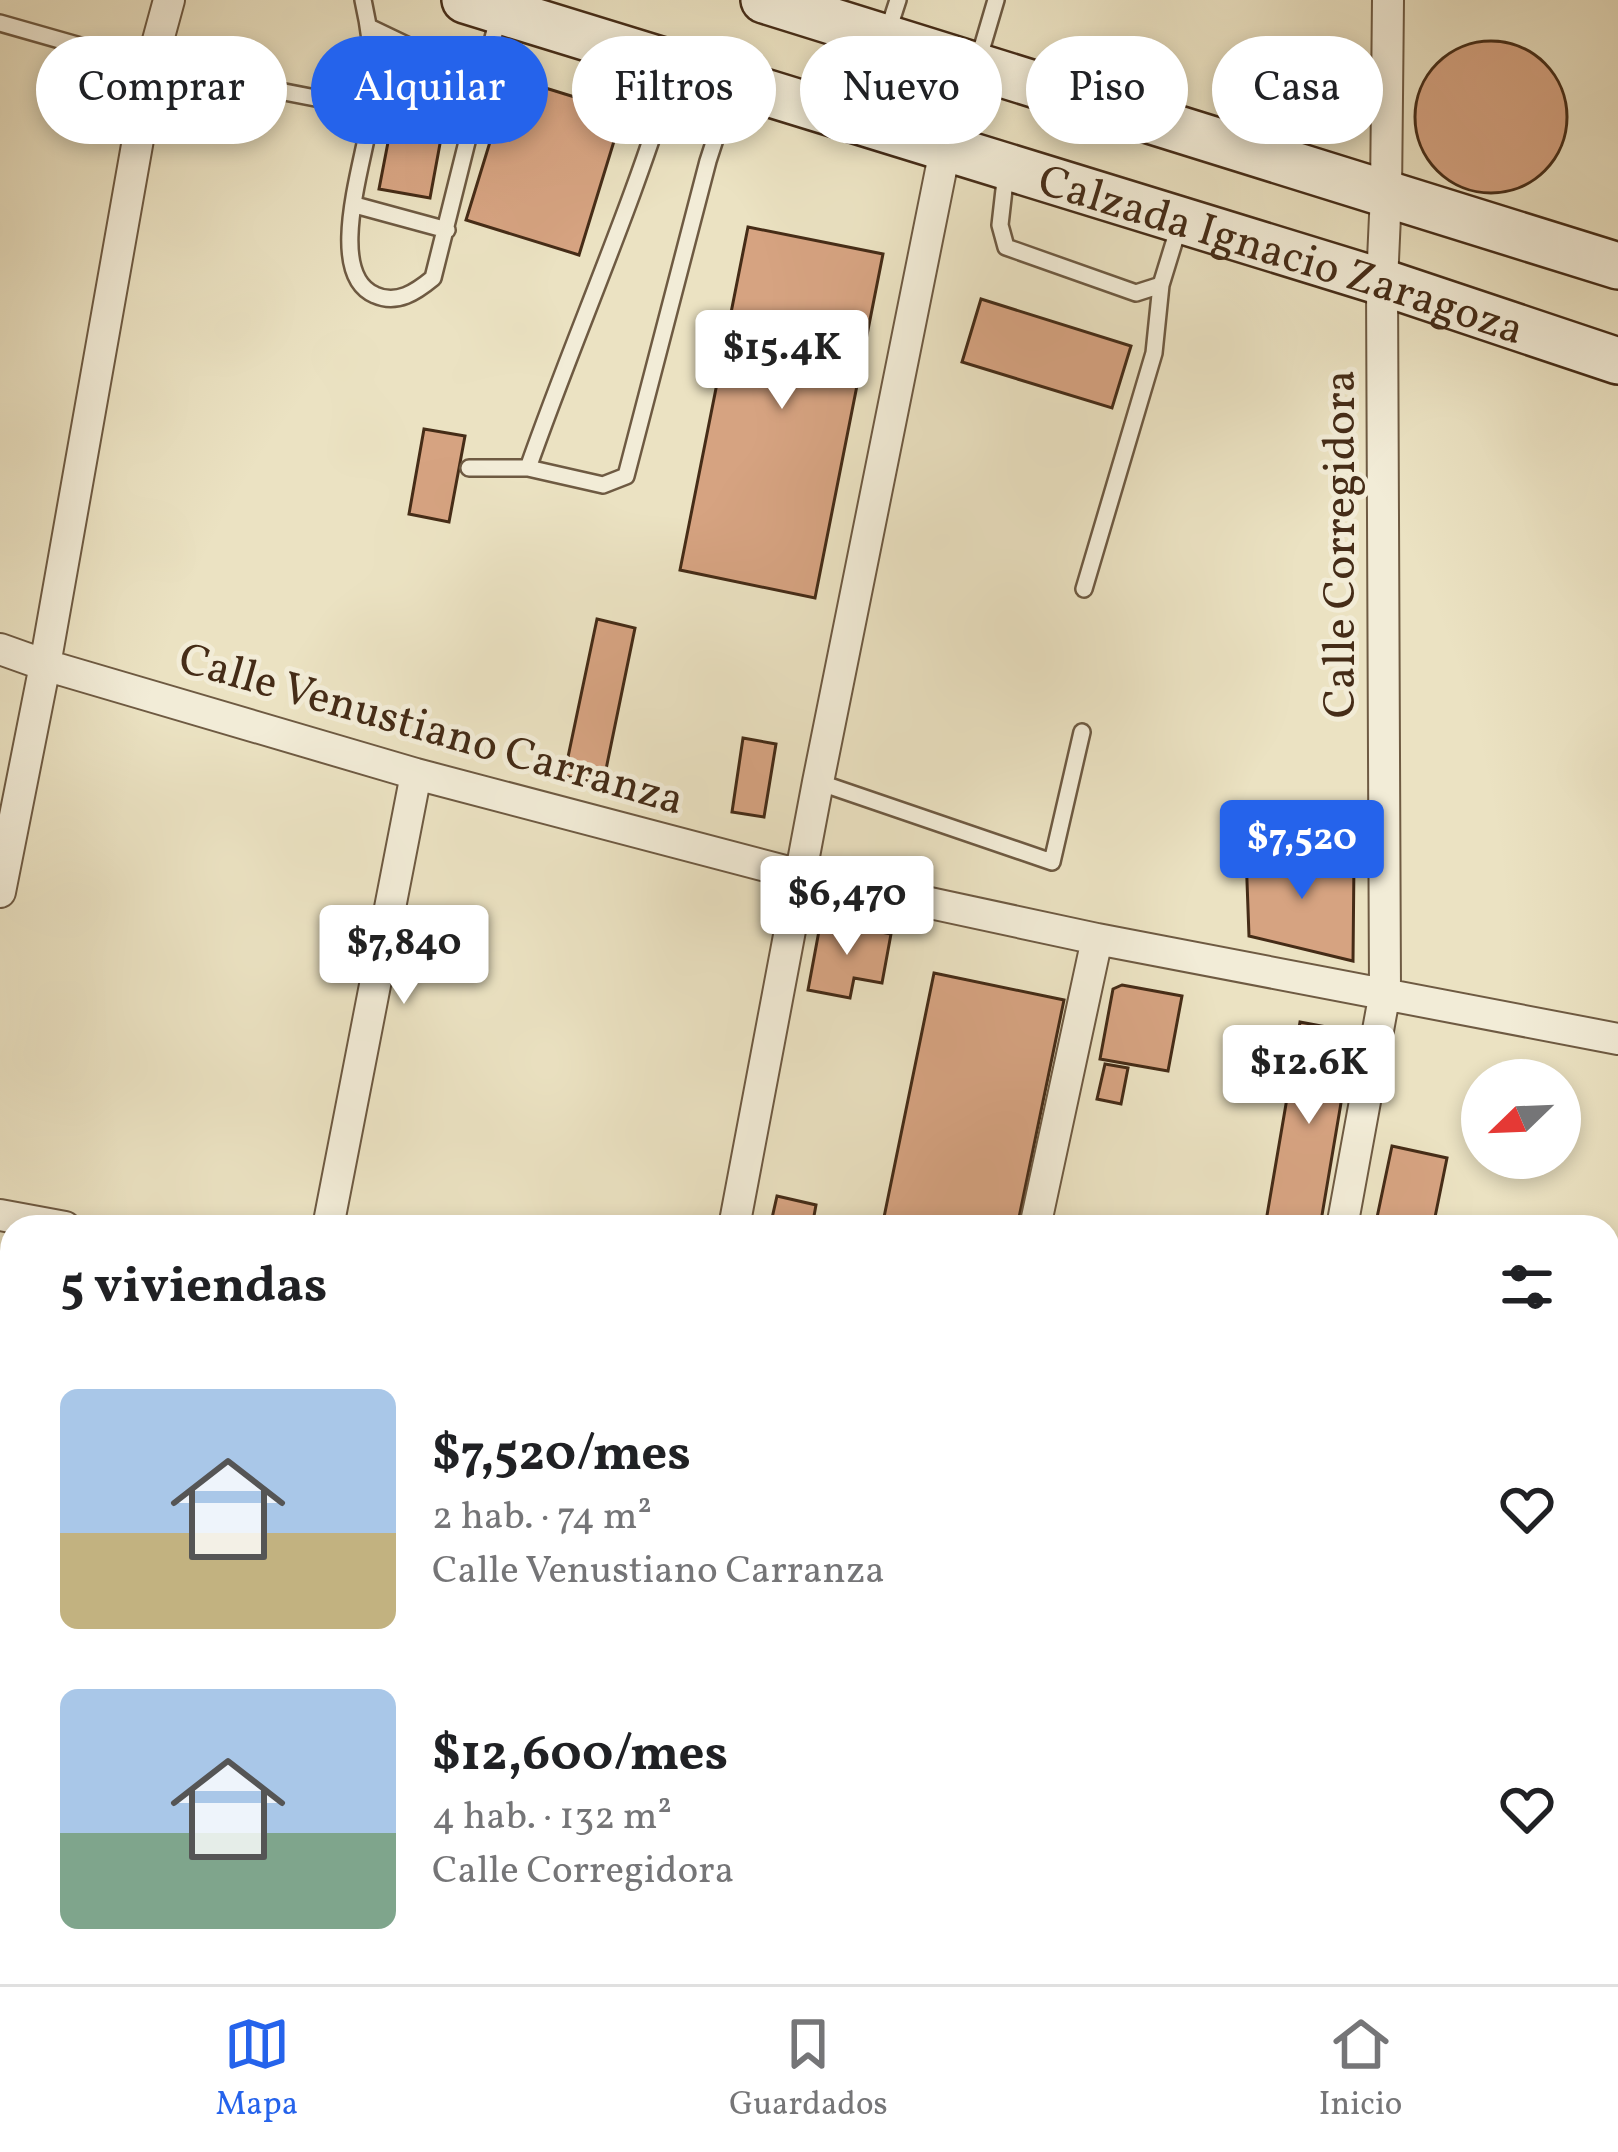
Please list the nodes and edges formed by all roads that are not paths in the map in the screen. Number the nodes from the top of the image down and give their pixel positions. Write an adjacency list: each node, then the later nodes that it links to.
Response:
1 (169, 0): 12 (street)
2 (363, 0): 10 (lane)
3 (764, 0): 7 (main road, Calzada Ignacio Zaragoza)
4 (1388, 0): 28 (street, Calle Corregidora)
5 (993, 1): 18 (lane)
6 (482, 5): 15 (lane); 16 (main road, Calzada Ignacio Zaragoza)
7 (832, 10): 8 (main road, Calzada Ignacio Zaragoza)
8 (892, 19): 17 (main road, Calzada Ignacio Zaragoza)
9 (0, 23): 11 (lane)
10 (369, 27): 13 (lane); 14 (lane)
11 (47, 36)
12 (159, 36)
13 (369, 36)
14 (388, 36)
15 (483, 36)
16 (582, 36)
17 (923, 36)
18 (984, 36)
19 (1002, 74): 28 (main road, Calzada Ignacio Zaragoza)
20 (776, 97): 26 (main road, Calzada Ignacio Zaragoza)
21 (137, 144): 40 (street)
22 (366, 144): 29 (lane)
23 (468, 144): 31 (lane)
24 (650, 144): 37 (lane)
25 (713, 144): 37 (lane)
26 (945, 150): 27 (main road, Calzada Ignacio Zaragoza); 43 (street)
27 (1006, 169): 30 (main road, Calzada Ignacio Zaragoza); 34 (lane)
28 (1386, 194): 32 (main road, Calzada Ignacio Zaragoza); 33 (street, Calle Corregidora)
29 (355, 205): 31 (lane); 31 (lane)
30 (1181, 221): 33 (main road, Calzada Ignacio Zaragoza); 34 (lane)
31 (447, 230)
32 (1618, 266)
33 (1382, 283): 35 (main road, Calzada Ignacio Zaragoza); 47 (street, Calle Corregidora)
34 (1161, 285): 38 (lane)
35 (1618, 361)
36 (469, 468): 37 (lane)
37 (528, 468)
38 (1084, 589)
39 (0, 649): 40 (street, Calle Venustiano Carranza)
40 (45, 665): 42 (street, Calle Venustiano Carranza); 45 (street)
41 (1082, 732): 43 (lane)
42 (416, 774): 44 (street, Calle Venustiano Carranza); 49 (street)
43 (818, 782): 44 (street)
44 (800, 875): 46 (street, Calle Venustiano Carranza); 50 (street)
45 (0, 892)
46 (1097, 939): 47 (street, Calle Venustiano Carranza); 51 (street)
47 (1384, 992): 48 (street, Calle Venustiano Carranza); 52 (street, Calle Corregidora)
48 (1618, 1039)
49 (330, 1215)
50 (736, 1215)
51 (1038, 1215)
52 (1344, 1215)

